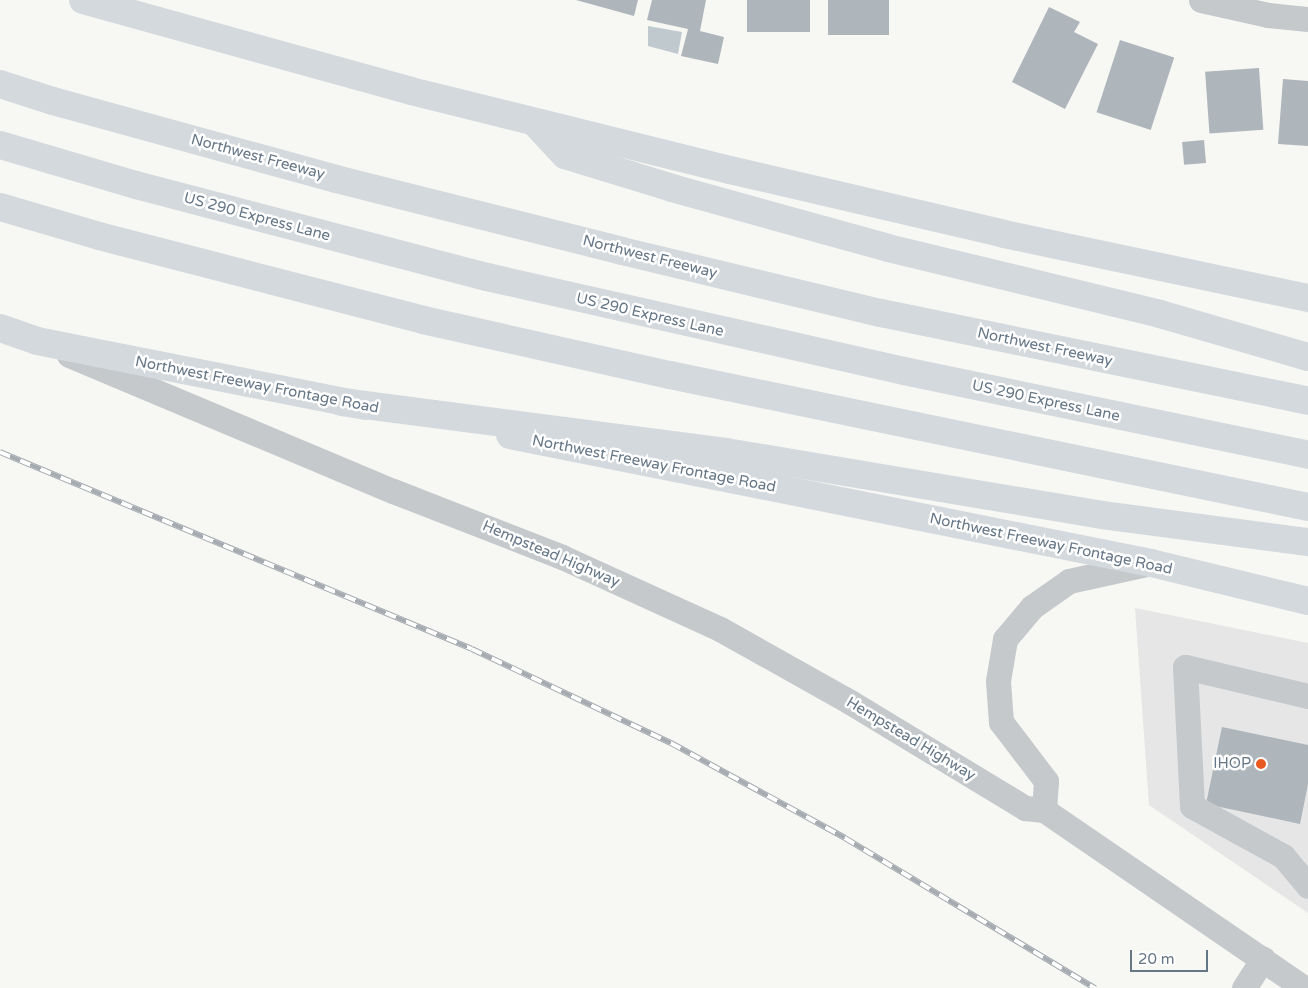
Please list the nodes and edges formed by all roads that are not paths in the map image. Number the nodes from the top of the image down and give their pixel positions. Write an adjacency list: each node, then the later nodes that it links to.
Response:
1 (83, 0): 5 (main road)
2 (1201, 0): 3 (street)
3 (1308, 19)
4 (0, 84): 12 (main road, Northwest Freeway)
5 (535, 123): 8 (main road); 11 (main road)
6 (0, 145): 14 (main road, US 290 Express Lane)
7 (0, 207): 15 (main road)
8 (1308, 298)
9 (0, 328): 10 (main road, Northwest Freeway Frontage Road)
10 (37, 341): 13 (main road, Northwest Freeway Frontage Road); 20 (street, Hempstead Highway)
11 (1308, 357)
12 (1308, 401)
13 (342, 402): 16 (main road); 17 (main road, Northwest Freeway Frontage Road)
14 (1308, 455)
15 (1308, 507)
16 (1308, 542)
17 (1151, 563): 18 (main road, Northwest Freeway Frontage Road); 20 (street)
18 (1308, 601)
19 (1308, 696): 21 (street)
20 (1044, 810): 22 (street, Hempstead Highway)
21 (1308, 886)
22 (1263, 959): 23 (street); 24 (street, Hempstead Highway)
23 (1244, 988)
24 (1304, 988)

